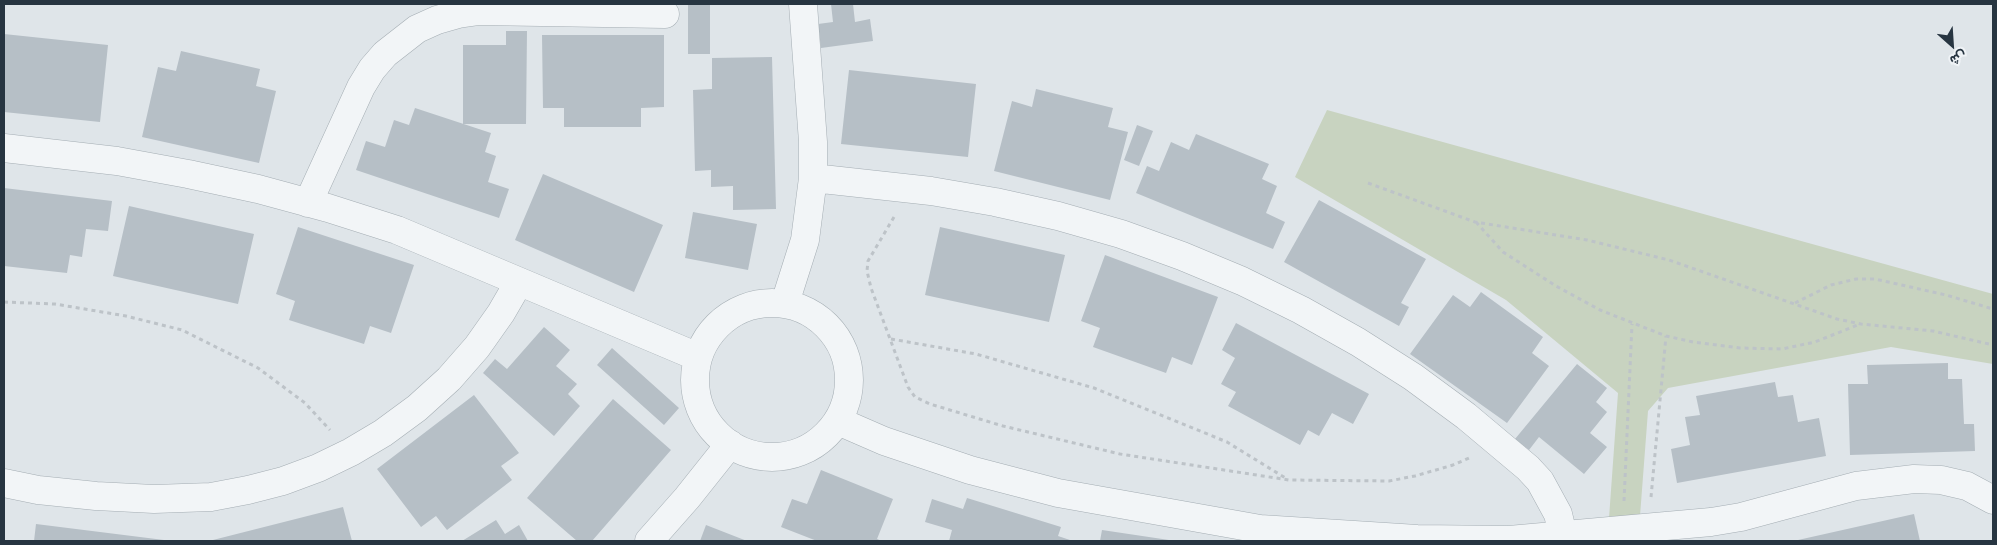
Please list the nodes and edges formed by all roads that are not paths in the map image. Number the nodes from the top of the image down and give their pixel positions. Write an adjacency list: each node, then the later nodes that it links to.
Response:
1 (803, 4): 4 (street)
2 (666, 14): 5 (street)
3 (4, 148): 5 (street)
4 (813, 178): 7 (street); 14 (street)
5 (308, 203): 6 (street)
6 (519, 282): 8 (street); 11 (street)
7 (785, 303): 8 (street); 9 (street)
8 (698, 357): 10 (street)
9 (838, 420): 10 (street); 13 (street)
10 (730, 444): 15 (street)
11 (4, 483)
12 (1993, 500): 14 (street)
13 (1260, 535): 14 (street)
14 (1563, 536)
15 (649, 541)

